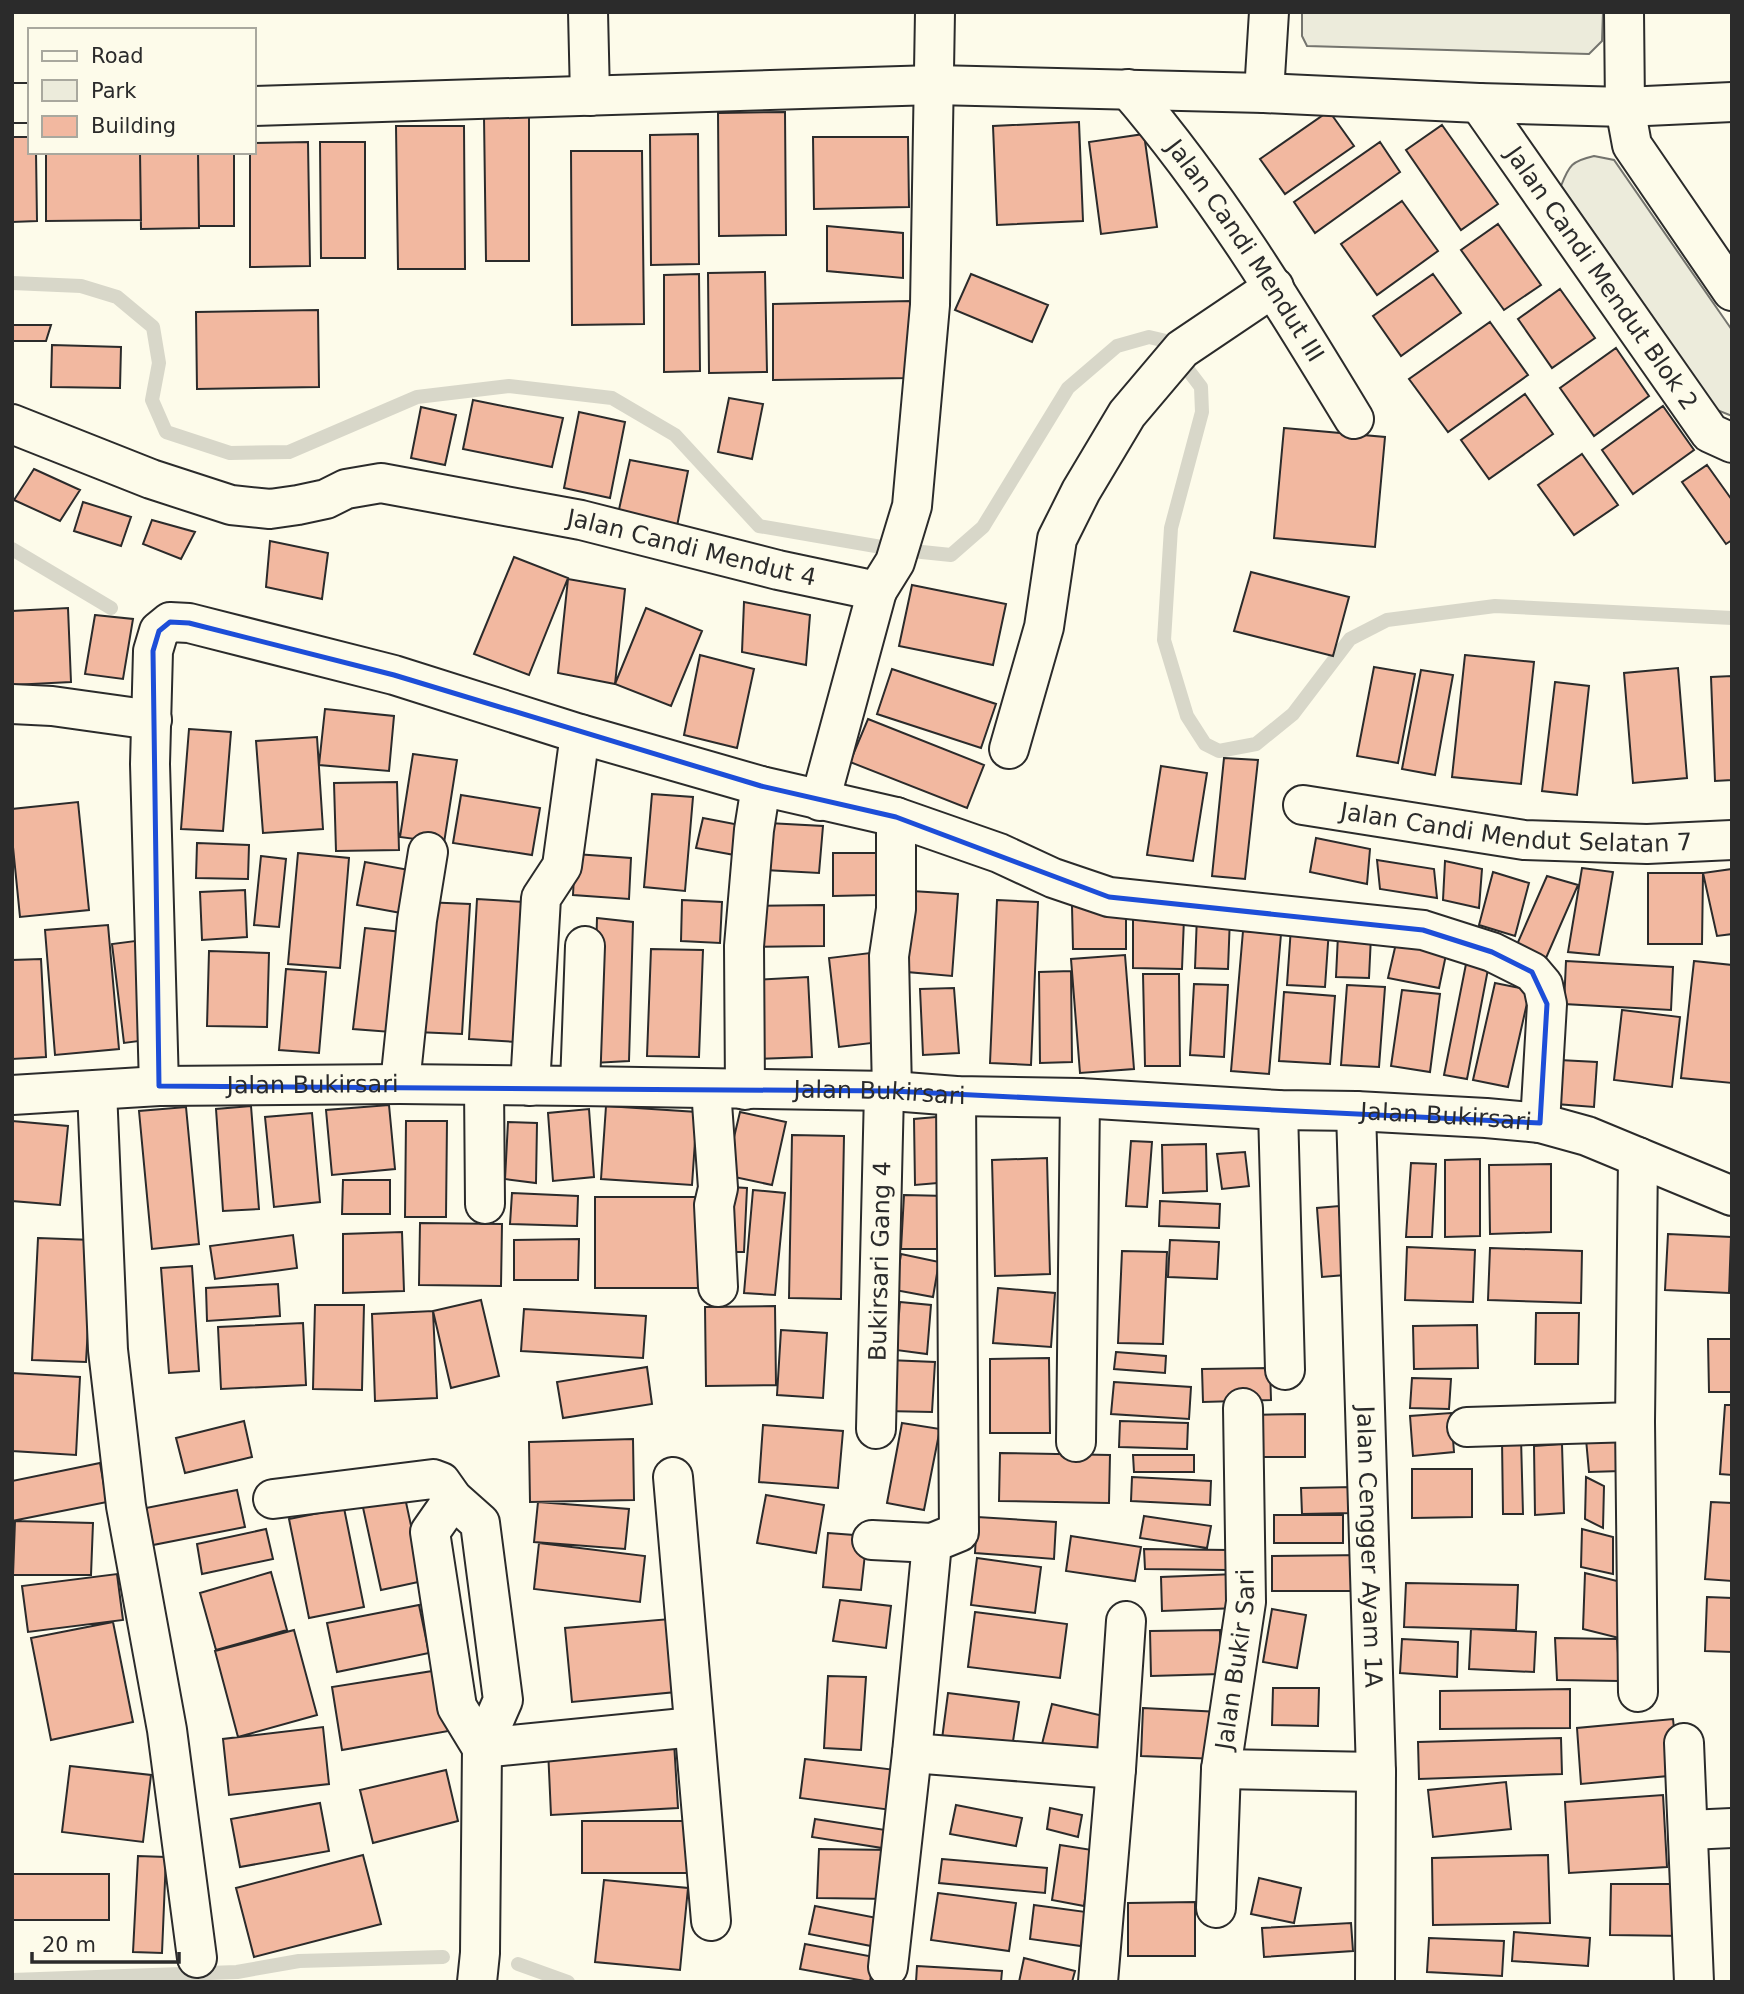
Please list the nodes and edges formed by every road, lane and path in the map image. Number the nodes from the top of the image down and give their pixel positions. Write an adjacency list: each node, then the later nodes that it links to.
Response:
1 (588, 12): 8 (street)
2 (934, 12): 5 (street)
3 (1269, 12): 7 (street)
4 (1624, 12): 12 (street)
5 (934, 85): 6 (street); 8 (street); 18 (street)
6 (1128, 89): 7 (street); 13 (street, Jalan Candi Mendut III)
7 (1264, 93): 10 (street)
8 (590, 96): 11 (street)
9 (1732, 102): 12 (street)
10 (1479, 103): 12 (street); 17 (street, Jalan Candi Mendut Blok 2)
11 (256, 106)
12 (1625, 107): 14 (street)
13 (1274, 287): 15 (street, Jalan Candi Mendut III); 22 (street)
14 (1732, 291)
15 (1354, 419)
16 (12, 424): 18 (street, Jalan Candi Mendut 4)
17 (1732, 443)
18 (886, 577): 24 (street)
19 (12, 704): 20 (street)
20 (152, 720): 21 (street); 31 (street)
21 (580, 734): 23 (street); 33 (street)
22 (1009, 749)
23 (761, 786): 24 (street); 35 (street)
24 (820, 801): 26 (street)
25 (1303, 805): 27 (street, Jalan Candi Mendut Selatan 7)
26 (895, 817): 37 (street, Bukirsari Gang 4); 43 (street)
27 (1732, 840)
28 (428, 852): 30 (street)
29 (585, 946): 34 (street)
30 (400, 1084): 31 (street, Jalan Bukirsari); 32 (street, Jalan Bukirsari)
31 (159, 1086): 36 (street, Jalan Bukirsari)
32 (484, 1086): 33 (street, Jalan Bukirsari); 46 (street)
33 (530, 1086): 34 (street, Jalan Bukirsari)
34 (580, 1086): 35 (street, Jalan Bukirsari)
35 (728, 1089): 37 (street, Jalan Bukirsari); 47 (street)
36 (97, 1090): 38 (street, Jalan Bukirsari); 72 (street)
37 (888, 1092): 39 (street, Jalan Bukirsari); 52 (street, Bukirsari Gang 4)
38 (12, 1095)
39 (956, 1096): 40 (street, Jalan Bukirsari); 58 (street)
40 (1080, 1098): 41 (street, Jalan Bukirsari); 53 (street)
41 (1278, 1110): 42 (street, Jalan Bukirsari); 48 (street)
42 (1356, 1111): 43 (street, Jalan Bukirsari); 67 (street, Jalan Cengger Ayam 1A)
43 (1540, 1123): 44 (street, Jalan Bukirsari)
44 (1638, 1157): 45 (street, Jalan Bukirsari); 50 (street)
45 (1732, 1196)
46 (485, 1204)
47 (718, 1287)
48 (1285, 1370)
49 (1243, 1408): 66 (street, Jalan Bukir Sari)
50 (1635, 1422): 51 (street); 60 (street)
51 (1467, 1427)
52 (876, 1429)
53 (1076, 1442)
54 (673, 1477): 61 (street)
55 (273, 1499): 56 (street)
56 (453, 1499): 63 (street); 63 (street)
57 (872, 1540): 58 (street)
58 (932, 1543): 64 (street)
59 (1126, 1621): 65 (street)
60 (1638, 1692)
61 (694, 1727): 63 (street); 71 (street)
62 (1684, 1743): 69 (street)
63 (482, 1748): 74 (street)
64 (912, 1753): 65 (street); 73 (street)
65 (1116, 1769): 75 (street)
66 (1221, 1769): 67 (street); 70 (street, Jalan Bukir Sari)
67 (1376, 1772): 76 (street, Jalan Cengger Ayam 1A)
68 (1732, 1828): 69 (street)
69 (1689, 1830): 77 (street)
70 (1216, 1908)
71 (711, 1921)
72 (197, 1958)
73 (888, 1967)
74 (477, 1982)
75 (1098, 1982)
76 (1375, 1982)
77 (1694, 1982)

